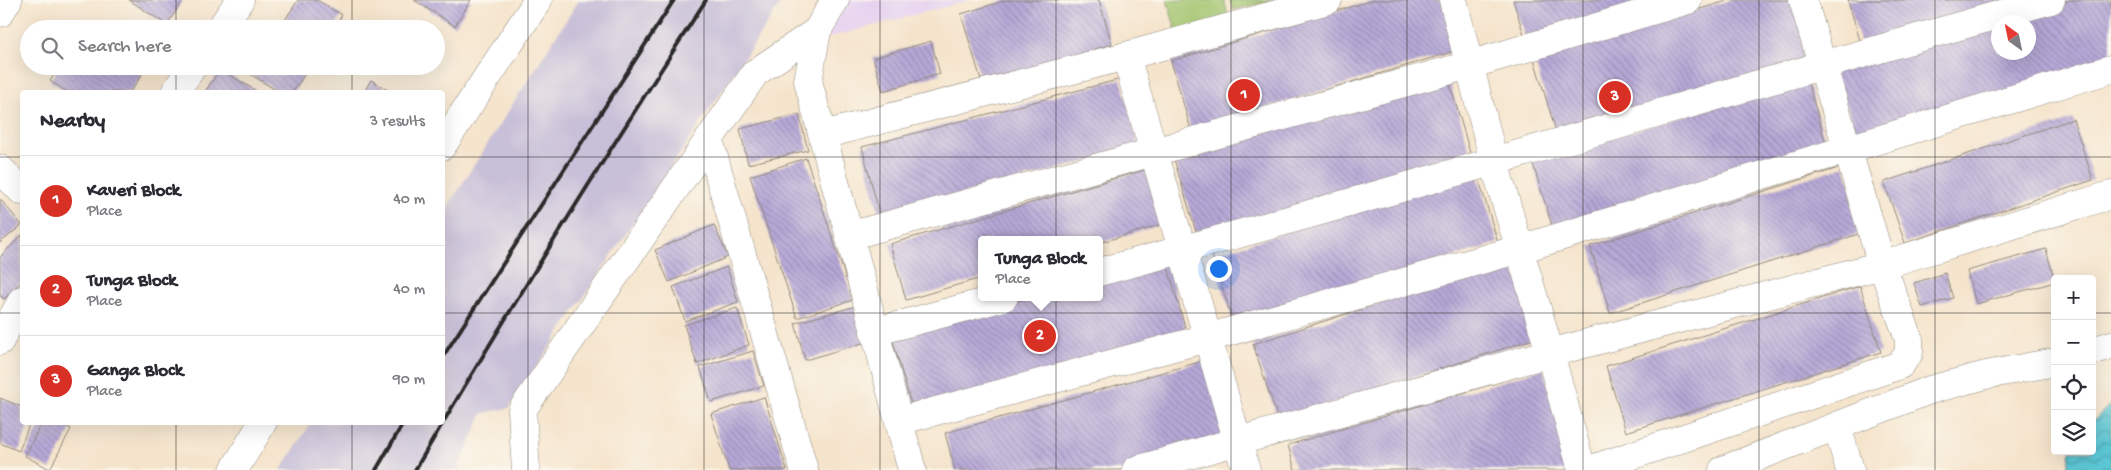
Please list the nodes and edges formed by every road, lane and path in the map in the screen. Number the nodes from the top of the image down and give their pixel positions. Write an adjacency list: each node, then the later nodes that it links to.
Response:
1 (8, 0): 10 (street)
2 (240, 0): 11 (street)
3 (538, 0): 21 (street)
4 (836, 0): 12 (street)
5 (1328, 0): 13 (street)
6 (1453, 0): 15 (street)
7 (1688, 0): 15 (street)
8 (1803, 0): 14 (street)
9 (2051, 0): 14 (street)
10 (0, 13)
11 (226, 20)
12 (817, 31): 19 (street); 20 (street)
13 (1126, 56): 19 (street); 23 (street)
14 (1822, 64): 22 (street); 24 (street)
15 (1470, 65): 23 (street); 24 (street)
16 (2111, 69): 22 (street)
17 (187, 75): 18 (street)
18 (176, 90)
19 (823, 135): 28 (street)
20 (709, 140): 47 (street); 48 (street)
21 (445, 141)
22 (1847, 149): 29 (street); 31 (street)
23 (1153, 151): 28 (street); 30 (street)
24 (1494, 162): 29 (street); 30 (street)
25 (0, 169): 26 (street)
26 (20, 189)
27 (2111, 195): 31 (street)
28 (849, 236): 35 (street)
29 (1520, 249): 36 (street); 40 (street)
30 (1182, 250): 32 (street); 36 (street)
31 (1882, 265): 40 (street); 53 (street)
32 (1103, 271)
33 (989, 301): 35 (street)
34 (14, 304): 37 (street)
35 (874, 332): 42 (street)
36 (1207, 338): 42 (street); 45 (street)
37 (0, 341)
38 (2111, 345): 39 (street)
39 (2096, 350)
40 (1550, 353): 45 (street); 52 (street)
41 (2051, 363): 44 (street)
42 (899, 421): 49 (street)
43 (261, 425): 46 (street)
44 (1837, 426): 54 (street); 55 (street)
45 (1238, 441): 50 (street); 51 (street)
46 (234, 470)
47 (526, 470)
48 (804, 470)
49 (912, 470)
50 (1136, 470)
51 (1246, 470)
52 (1582, 470)
53 (1589, 470)
54 (1723, 470)
55 (1850, 470)

